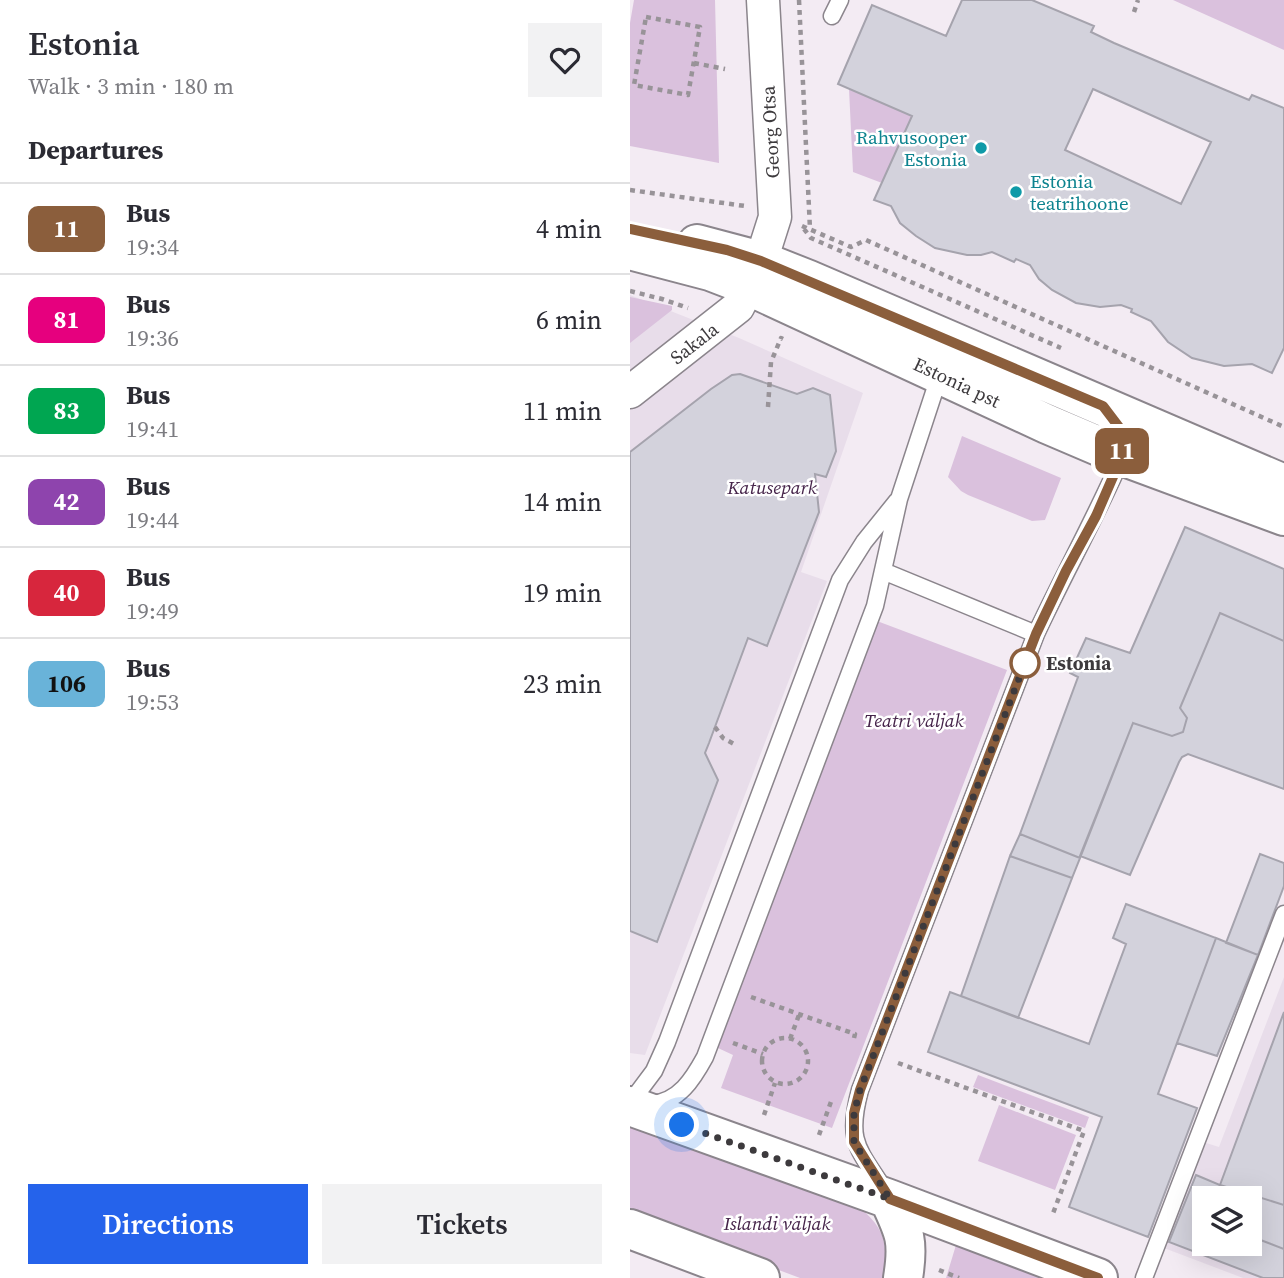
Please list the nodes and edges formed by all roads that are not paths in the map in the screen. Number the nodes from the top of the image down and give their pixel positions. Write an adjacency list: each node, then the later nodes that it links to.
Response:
1 (763, 0): 6 (street, Georg Otsa)
2 (840, 0): 3 (lane)
3 (832, 16)
4 (630, 229): 6 (main road, Estonia pst)
5 (630, 250): 6 (main road, Estonia pst)
6 (755, 274): 7 (main road, Estonia pst); 8 (main road, Estonia pst); 9 (street, Sakala)
7 (996, 359): 8 (lane); 10 (main road, Estonia pst)
8 (939, 374): 10 (main road, Estonia pst); 12 (lane)
9 (630, 392)
10 (1117, 434): 11 (main road, Estonia pst); 13 (main road, Estonia pst); 15 (lane)
11 (1284, 484)
12 (899, 499): 14 (lane); 17 (lane)
13 (1284, 516)
14 (883, 571): 15 (lane); 17 (lane)
15 (1036, 634): 18 (lane)
16 (1284, 914): 23 (lane)
17 (630, 1105): 18 (main road)
18 (890, 1199): 20 (main road); 22 (main road)
19 (630, 1229): 21 (main road)
20 (921, 1274)
21 (760, 1278)
22 (1098, 1278)
23 (1144, 1278)

